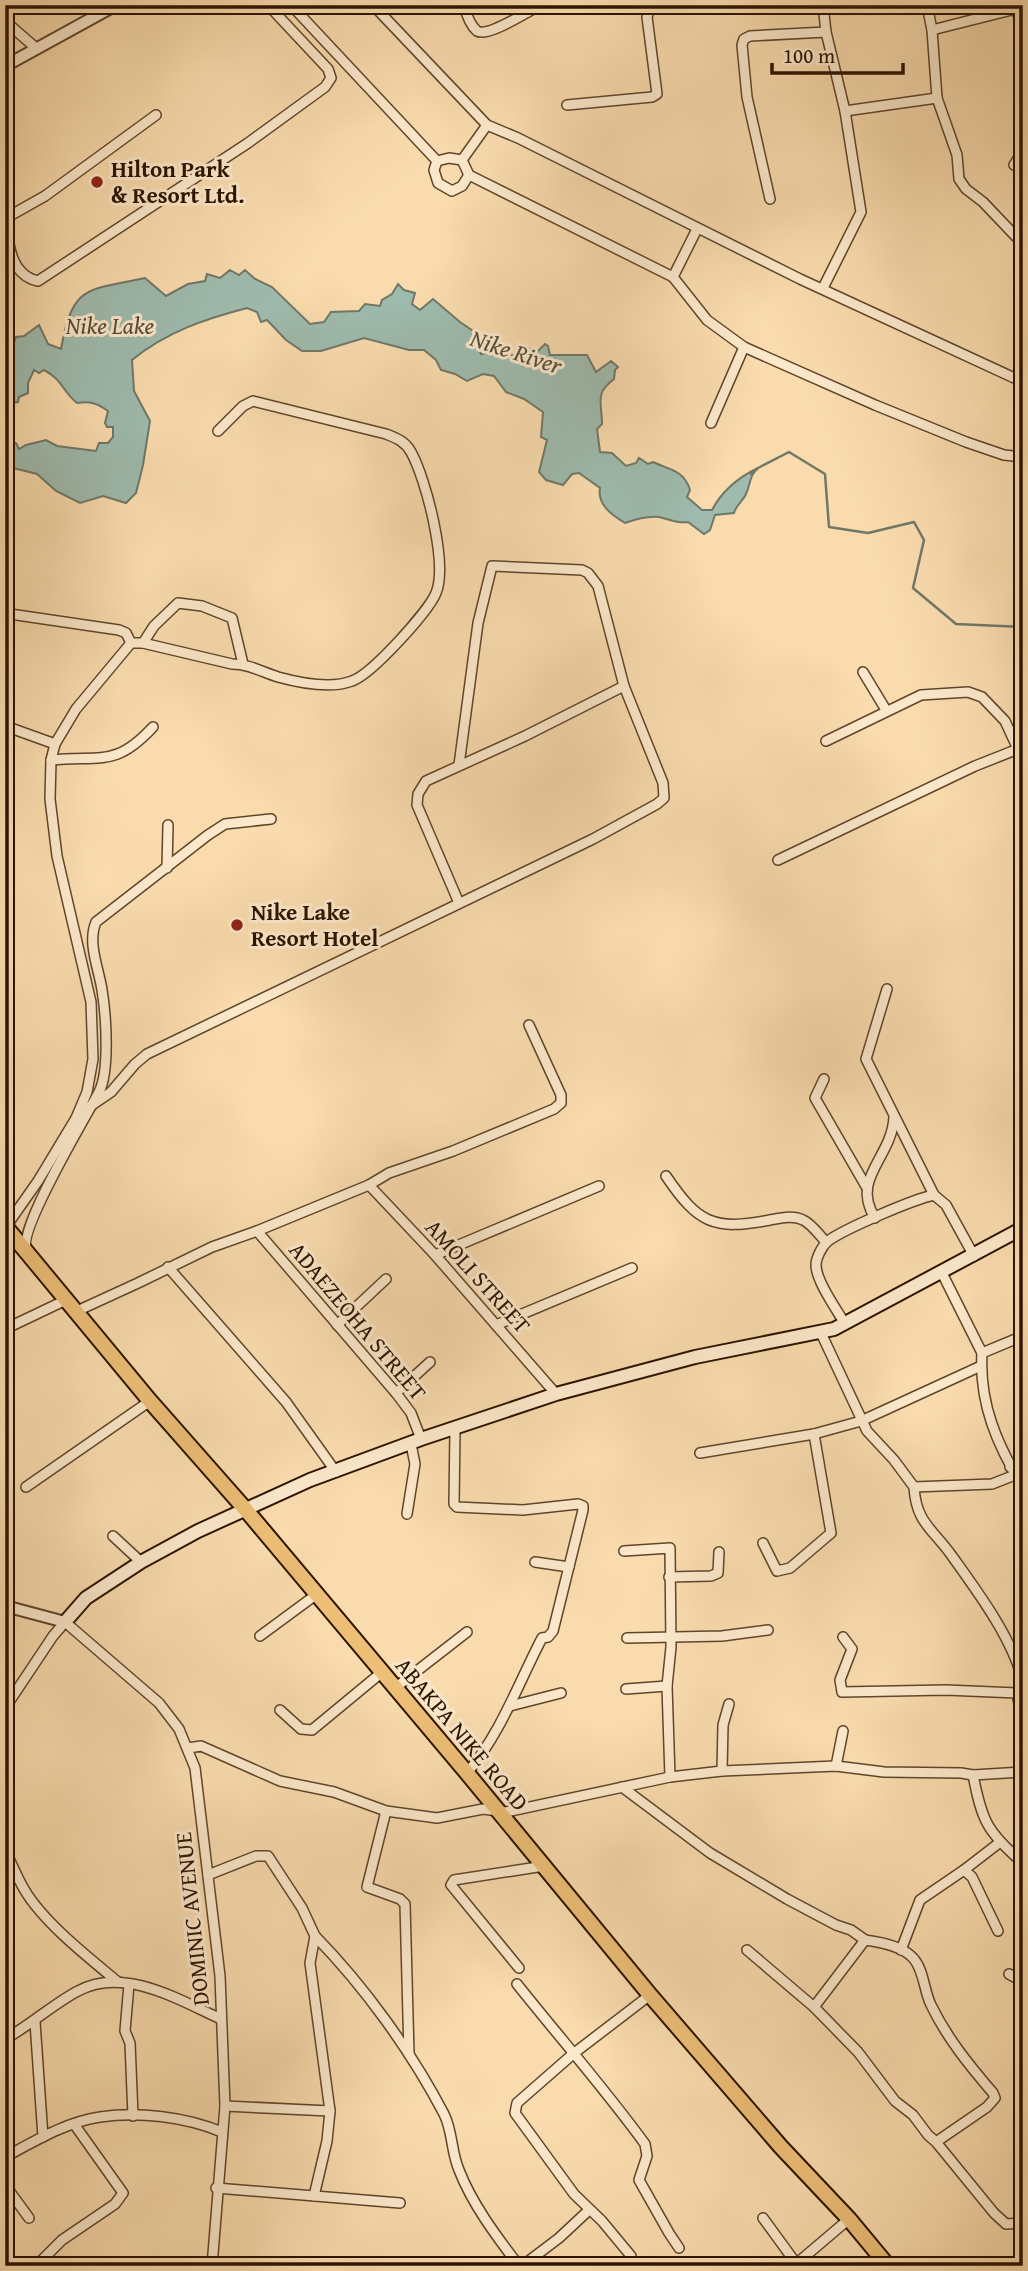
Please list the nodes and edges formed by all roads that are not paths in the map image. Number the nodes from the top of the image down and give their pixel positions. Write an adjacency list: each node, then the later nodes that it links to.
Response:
1 (117, 5): 15 (street)
2 (268, 5): 28 (street)
3 (291, 5): 24 (street)
4 (373, 5): 21 (street)
5 (464, 5): 10 (street)
6 (651, 5): 18 (street)
7 (822, 5): 14 (street)
8 (927, 5): 13 (street)
9 (1018, 8): 12 (street); 13 (street)
10 (530, 11)
11 (5, 21): 15 (street)
12 (1023, 21)
13 (932, 30): 17 (street)
14 (826, 32): 19 (street); 27 (street)
15 (37, 49): 16 (street)
16 (5, 66)
17 (937, 99): 19 (street); 30 (street)
18 (567, 105)
19 (845, 111): 32 (street)
20 (156, 115): 28 (street)
21 (488, 125): 23 (street); 29 (street)
22 (1023, 151): 25 (street)
23 (462, 160): 24 (street); 26 (street)
24 (437, 161): 26 (street)
25 (1014, 165)
26 (469, 175): 31 (street)
27 (769, 199)
28 (6, 217)
29 (696, 229): 31 (street); 32 (street)
30 (1023, 244)
31 (673, 277): 33 (street)
32 (822, 288): 34 (street)
33 (744, 347): 35 (street); 37 (street)
34 (1023, 382)
35 (711, 424)
36 (218, 431): 42 (street)
37 (1023, 457)
38 (7, 612): 39 (street); 40 (street)
39 (5, 625)
40 (131, 643): 41 (street); 49 (street)
41 (143, 643): 42 (street); 42 (street)
42 (243, 664)
43 (863, 672): 45 (street)
44 (624, 686): 52 (street); 52 (street); 58 (street)
45 (886, 710): 48 (street); 50 (street)
46 (5, 726): 49 (street)
47 (153, 727): 51 (street)
48 (826, 741)
49 (55, 744): 51 (street)
50 (1018, 750): 53 (street); 56 (street)
51 (51, 760): 70 (street)
52 (459, 765): 58 (street)
53 (1023, 766)
54 (271, 820): 57 (street)
55 (168, 825): 57 (street)
56 (778, 860)
57 (167, 868): 62 (street)
58 (459, 903): 62 (street)
59 (887, 989): 63 (street)
60 (529, 1025): 65 (street)
61 (824, 1079): 67 (street)
62 (89, 1107): 80 (street)
63 (894, 1115): 67 (street); 68 (street)
64 (666, 1176): 73 (street)
65 (369, 1185): 72 (street); 74 (street, AMOLI STREET)
66 (598, 1186): 74 (street)
67 (867, 1188): 69 (street)
68 (934, 1195): 69 (street); 75 (street)
69 (875, 1218): 73 (street)
70 (5, 1227): 80 (main road, ABAKPA NIKE ROAD)
71 (1023, 1228): 75 (main road)
72 (257, 1231): 76 (street); 82 (street, ADAEZEOHA STREET)
73 (826, 1242): 81 (street)
74 (435, 1255): 83 (street, AMOLI STREET)
75 (974, 1256): 78 (main road)
76 (168, 1267): 80 (street); 100 (street)
77 (632, 1269): 83 (street)
78 (942, 1273): 81 (main road); 87 (street)
79 (386, 1279): 82 (street)
80 (74, 1307): 84 (street); 92 (main road, ABAKPA NIKE ROAD)
81 (845, 1324): 85 (main road)
82 (337, 1325): 90 (street, ADAEZEOHA STREET)
83 (496, 1325): 91 (street, AMOLI STREET)
84 (5, 1329)
85 (821, 1333): 91 (main road); 93 (street)
86 (1023, 1336): 87 (street)
87 (982, 1353): 89 (street)
88 (430, 1362): 90 (street)
89 (981, 1366): 93 (street); 99 (street)
90 (396, 1392): 96 (street, ADAEZEOHA STREET)
91 (556, 1394): 94 (main road)
92 (150, 1401): 101 (street); 104 (main road, ABAKPA NIKE ROAD)
93 (861, 1421): 95 (street); 102 (street)
94 (455, 1429): 96 (main road); 112 (street)
95 (814, 1434): 97 (street); 107 (street)
96 (416, 1442): 100 (main road); 105 (street)
97 (700, 1453)
98 (1023, 1459): 99 (street)
99 (1013, 1471): 102 (street); 103 (street)
100 (337, 1472): 104 (main road)
101 (26, 1487)
102 (914, 1487): 124 (street)
103 (1023, 1487)
104 (246, 1510): 110 (main road); 114 (main road, ABAKPA NIKE ROAD)
105 (407, 1514)
106 (113, 1536): 110 (street)
107 (763, 1544)
108 (624, 1551): 113 (street)
109 (719, 1552): 113 (street)
110 (141, 1562): 116 (main road)
111 (535, 1562): 112 (street)
112 (569, 1567): 131 (street)
113 (669, 1577): 120 (street)
114 (317, 1594): 119 (street); 123 (main road, ABAKPA NIKE ROAD)
115 (5, 1606): 116 (street)
116 (65, 1622): 132 (street); 136 (street, DOMINIC AVENUE)
117 (768, 1630): 120 (street)
118 (467, 1632): 126 (street)
119 (260, 1636)
120 (671, 1636): 122 (street); 125 (street)
121 (843, 1637): 129 (street)
122 (627, 1638)
123 (381, 1673): 126 (main road, ABAKPA NIKE ROAD); 133 (street)
124 (1023, 1681): 129 (street)
125 (667, 1686): 127 (street); 142 (street)
126 (395, 1688): 140 (main road, ABAKPA NIKE ROAD)
127 (626, 1689)
128 (561, 1693): 131 (street)
129 (1017, 1693): 134 (street)
130 (729, 1704): 138 (street)
131 (510, 1706): 140 (street)
132 (5, 1708)
133 (280, 1710)
134 (1023, 1724)
135 (843, 1731): 137 (street)
136 (188, 1748): 145 (street); 151 (street, DOMINIC AVENUE)
137 (836, 1766): 138 (street); 141 (street)
138 (722, 1771): 142 (street)
139 (1023, 1772): 141 (street)
140 (467, 1773): 144 (main road, ABAKPA NIKE ROAD)
141 (974, 1775): 146 (street)
142 (670, 1777): 143 (street)
143 (622, 1787): 144 (street); 154 (street)
144 (496, 1810): 145 (street); 149 (main road, ABAKPA NIKE ROAD)
145 (386, 1811): 169 (street)
146 (999, 1843): 148 (street); 150 (street)
147 (5, 1849): 159 (street)
148 (1023, 1863)
149 (544, 1866): 157 (street); 163 (main road, ABAKPA NIKE ROAD)
150 (964, 1870): 152 (street); 156 (street)
151 (208, 1875): 153 (street); 165 (street, DOMINIC AVENUE)
152 (998, 1931)
153 (315, 1936): 169 (street); 171 (street)
154 (865, 1940): 156 (street); 164 (street)
155 (747, 1950): 164 (street)
156 (901, 1950): 176 (street)
157 (519, 1968)
158 (1009, 1974): 160 (street)
159 (118, 1982): 161 (street); 166 (street)
160 (1023, 1982)
161 (129, 1984): 165 (street); 172 (street)
162 (517, 1984): 168 (street)
163 (650, 1995): 168 (street); 185 (main road, ABAKPA NIKE ROAD)
164 (814, 2007): 176 (street)
165 (222, 2019): 170 (street, DOMINIC AVENUE)
166 (35, 2022): 167 (street); 175 (street)
167 (5, 2039)
168 (573, 2054): 182 (street); 187 (street)
169 (409, 2056): 189 (street)
170 (225, 2106): 171 (street); 174 (street, DOMINIC AVENUE)
171 (330, 2111): 180 (street)
172 (132, 2116): 173 (street); 174 (street)
173 (74, 2124): 175 (street); 191 (street)
174 (222, 2132): 179 (street, DOMINIC AVENUE)
175 (43, 2137): 177 (street)
176 (936, 2142): 186 (street)
177 (5, 2157)
178 (5, 2185): 183 (street)
179 (216, 2188): 180 (street); 192 (street, DOMINIC AVENUE)
180 (314, 2196): 181 (street)
181 (400, 2203)
182 (589, 2210): 188 (street); 189 (street)
183 (29, 2218)
184 (763, 2218): 190 (street)
185 (849, 2218): 190 (street); 194 (main road, ABAKPA NIKE ROAD)
186 (1023, 2223)
187 (679, 2248)
188 (631, 2256)
189 (518, 2263): 193 (street)
190 (797, 2265)
191 (36, 2266)
192 (212, 2266)
193 (505, 2266)
194 (888, 2266)

